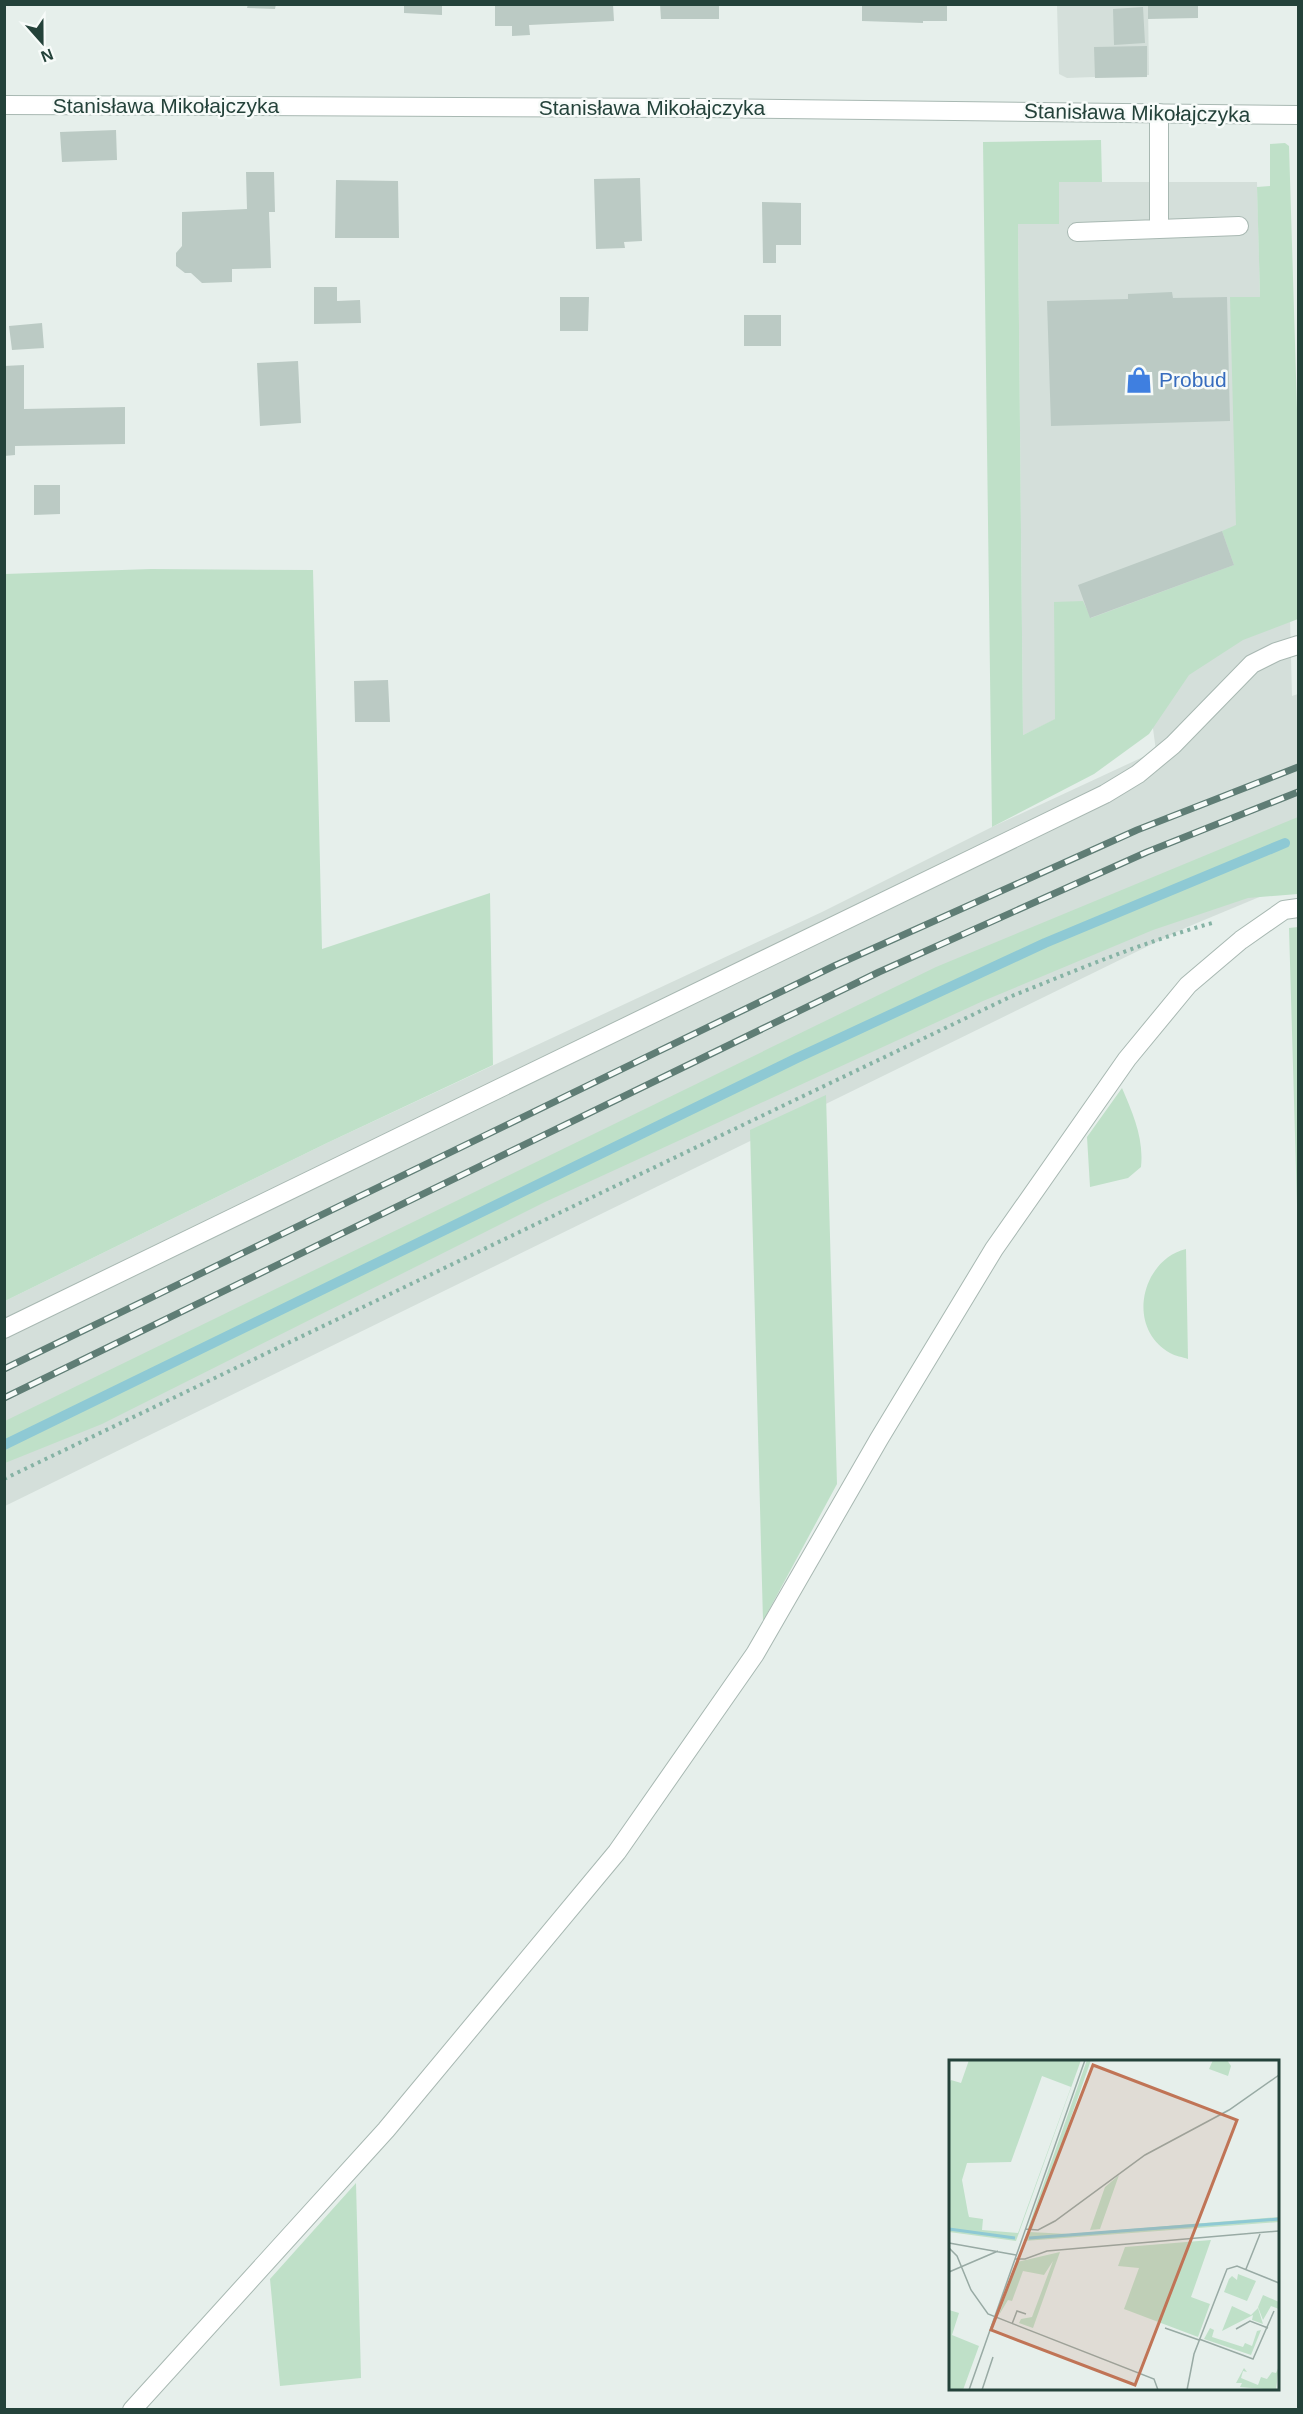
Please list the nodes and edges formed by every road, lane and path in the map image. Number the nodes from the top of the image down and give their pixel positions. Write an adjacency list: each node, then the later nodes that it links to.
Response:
1 (4, 105): 2 (street, Stanisława Mikołajczyka)
2 (1159, 113): 3 (street, Stanisława Mikołajczyka); 5 (street)
3 (1299, 115)
4 (1239, 226): 5 (street)
5 (1159, 229): 6 (street)
6 (1077, 232)
7 (1299, 645): 10 (street)
8 (1299, 908): 12 (street)
9 (1224, 920): 11 (path)
10 (4, 1329)
11 (4, 1479)
12 (132, 2409)

